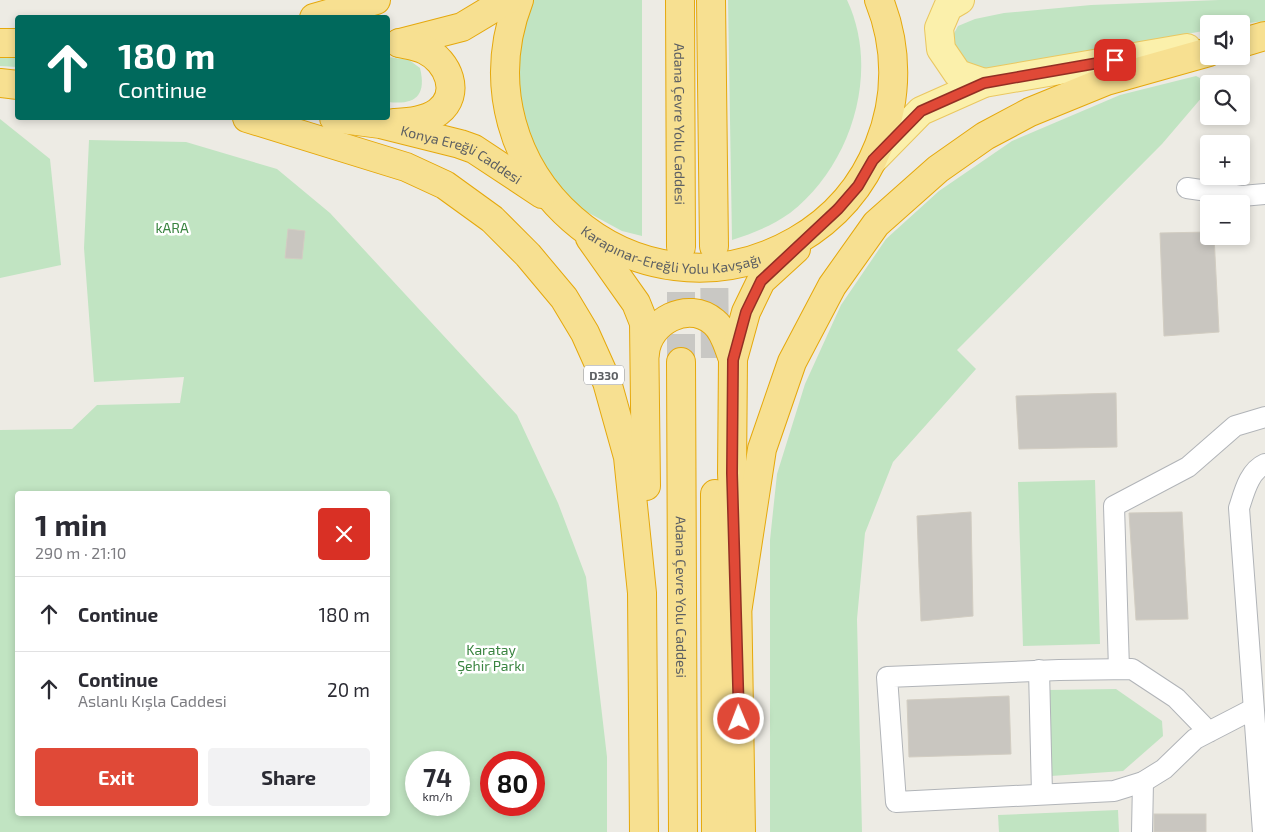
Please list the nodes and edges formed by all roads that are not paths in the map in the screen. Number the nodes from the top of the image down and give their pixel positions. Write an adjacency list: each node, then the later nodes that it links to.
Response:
1 (376, 0): 8 (highway)
2 (507, 0): 13 (highway)
3 (519, 0): 26 (highway, Karapınar-Ereğli Yolu Kavşağı)
4 (680, 0): 30 (highway, Adana Çevre Yolu Caddesi)
5 (711, 0): 29 (highway)
6 (879, 0): 23 (highway, Karapınar-Ereğli Yolu Kavşağı)
7 (960, 0): 17 (main road)
8 (324, 15)
9 (1265, 35): 10 (main road); 11 (highway)
10 (1250, 37)
11 (1250, 40)
12 (0, 43): 14 (highway)
13 (393, 43): 22 (highway)
14 (15, 44)
15 (1200, 46): 17 (main road)
16 (1200, 55): 37 (highway)
17 (984, 83): 23 (main road)
18 (0, 84): 19 (highway)
19 (15, 85)
20 (253, 120): 36 (highway, D330)
21 (349, 120): 22 (highway, Konya Ereğli Caddesi)
22 (380, 124): 26 (highway, Konya Ereğli Caddesi)
23 (873, 160): 27 (highway, Karapınar-Ereğli Yolu Kavşağı)
24 (1187, 188): 25 (street)
25 (1265, 194)
26 (552, 200): 28 (highway, Karapınar-Ereğli Yolu Kavşağı)
27 (838, 209): 28 (highway, Karapınar-Ereğli Yolu Kavşağı); 32 (highway)
28 (583, 229): 31 (highway)
29 (714, 246)
30 (681, 247)
31 (644, 361): 32 (highway); 36 (highway)
32 (724, 361): 37 (highway); 47 (highway)
33 (681, 362): 46 (highway, Adana Çevre Yolu Caddesi)
34 (1265, 417): 38 (street)
35 (1265, 464): 40 (street)
36 (642, 593): 45 (highway, D330)
37 (738, 606): 48 (highway)
38 (1119, 669): 39 (street); 41 (street)
39 (1039, 670): 43 (street); 43 (street)
40 (1253, 708): 41 (street); 44 (street)
41 (1209, 732): 42 (street)
42 (1143, 782): 43 (street); 49 (street)
43 (1042, 794)
44 (1264, 829)
45 (644, 832)
46 (683, 832)
47 (716, 832)
48 (741, 832)
49 (1142, 832)

